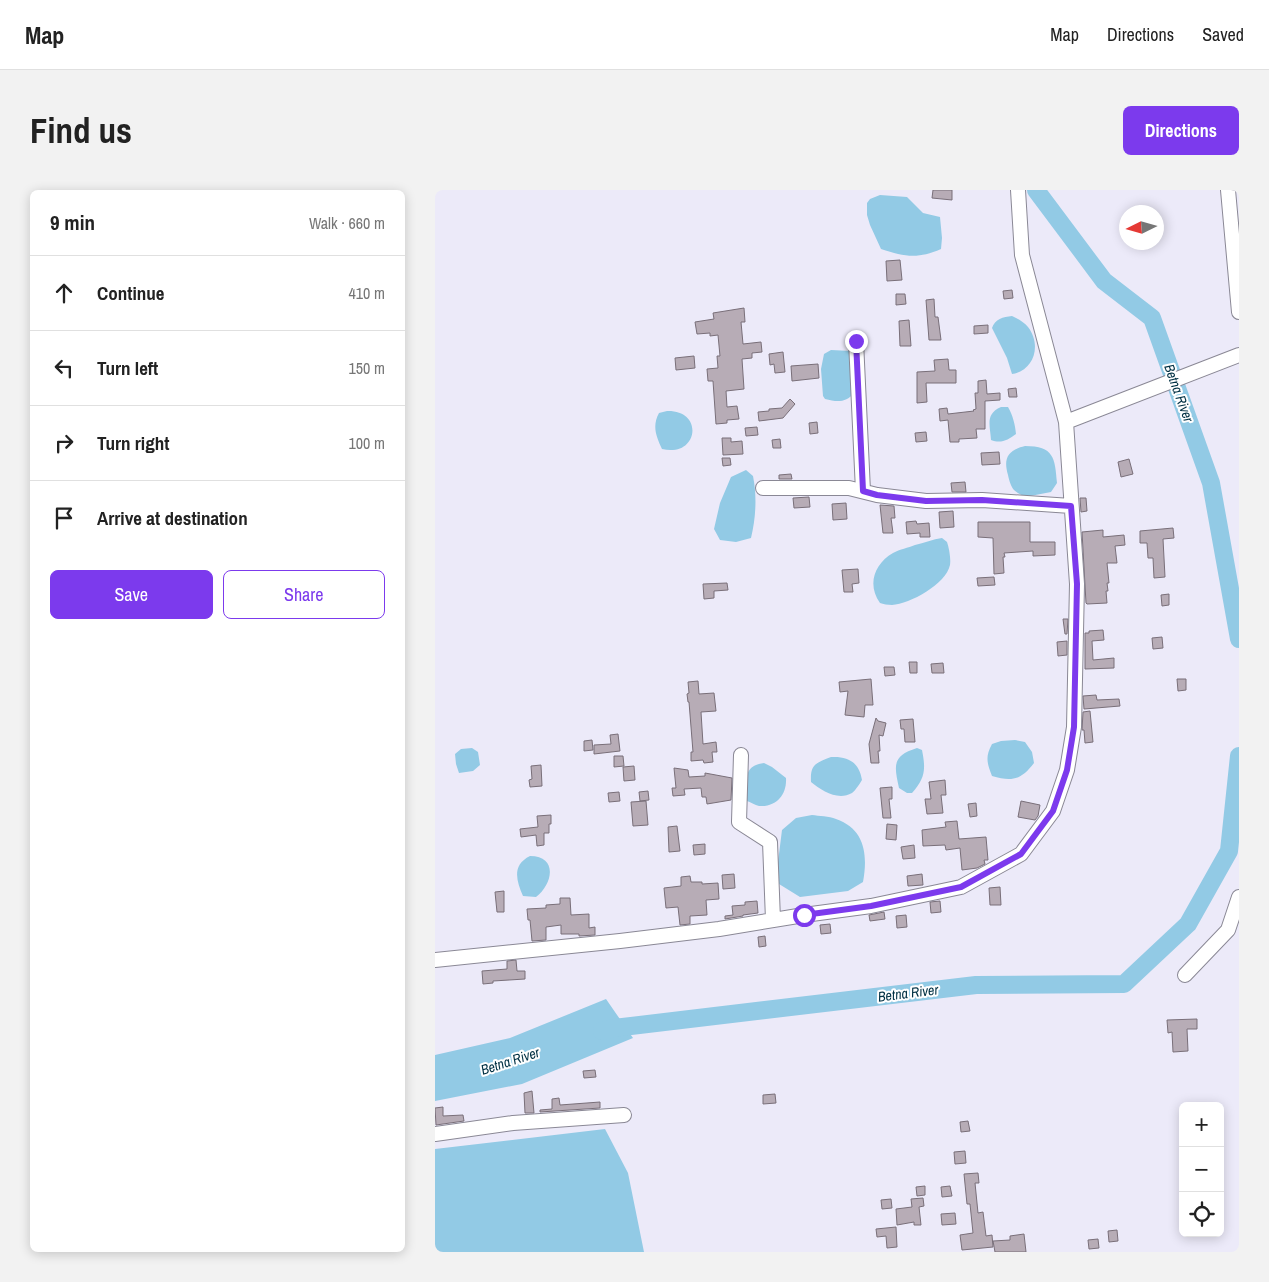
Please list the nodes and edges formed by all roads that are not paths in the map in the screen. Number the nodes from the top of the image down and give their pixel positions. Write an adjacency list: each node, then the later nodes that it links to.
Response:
1 (1018, 190): 6 (street)
2 (1228, 190): 3 (street)
3 (1239, 312)
4 (856, 341): 8 (street)
5 (1239, 355): 6 (street)
6 (1066, 422): 9 (street)
7 (763, 488): 8 (street)
8 (863, 491): 9 (street)
9 (1071, 506): 12 (street)
10 (741, 755): 12 (street)
11 (1239, 897): 14 (street)
12 (773, 920): 13 (street)
13 (435, 960)
14 (1185, 975)
15 (624, 1115): 16 (street)
16 (435, 1134)

